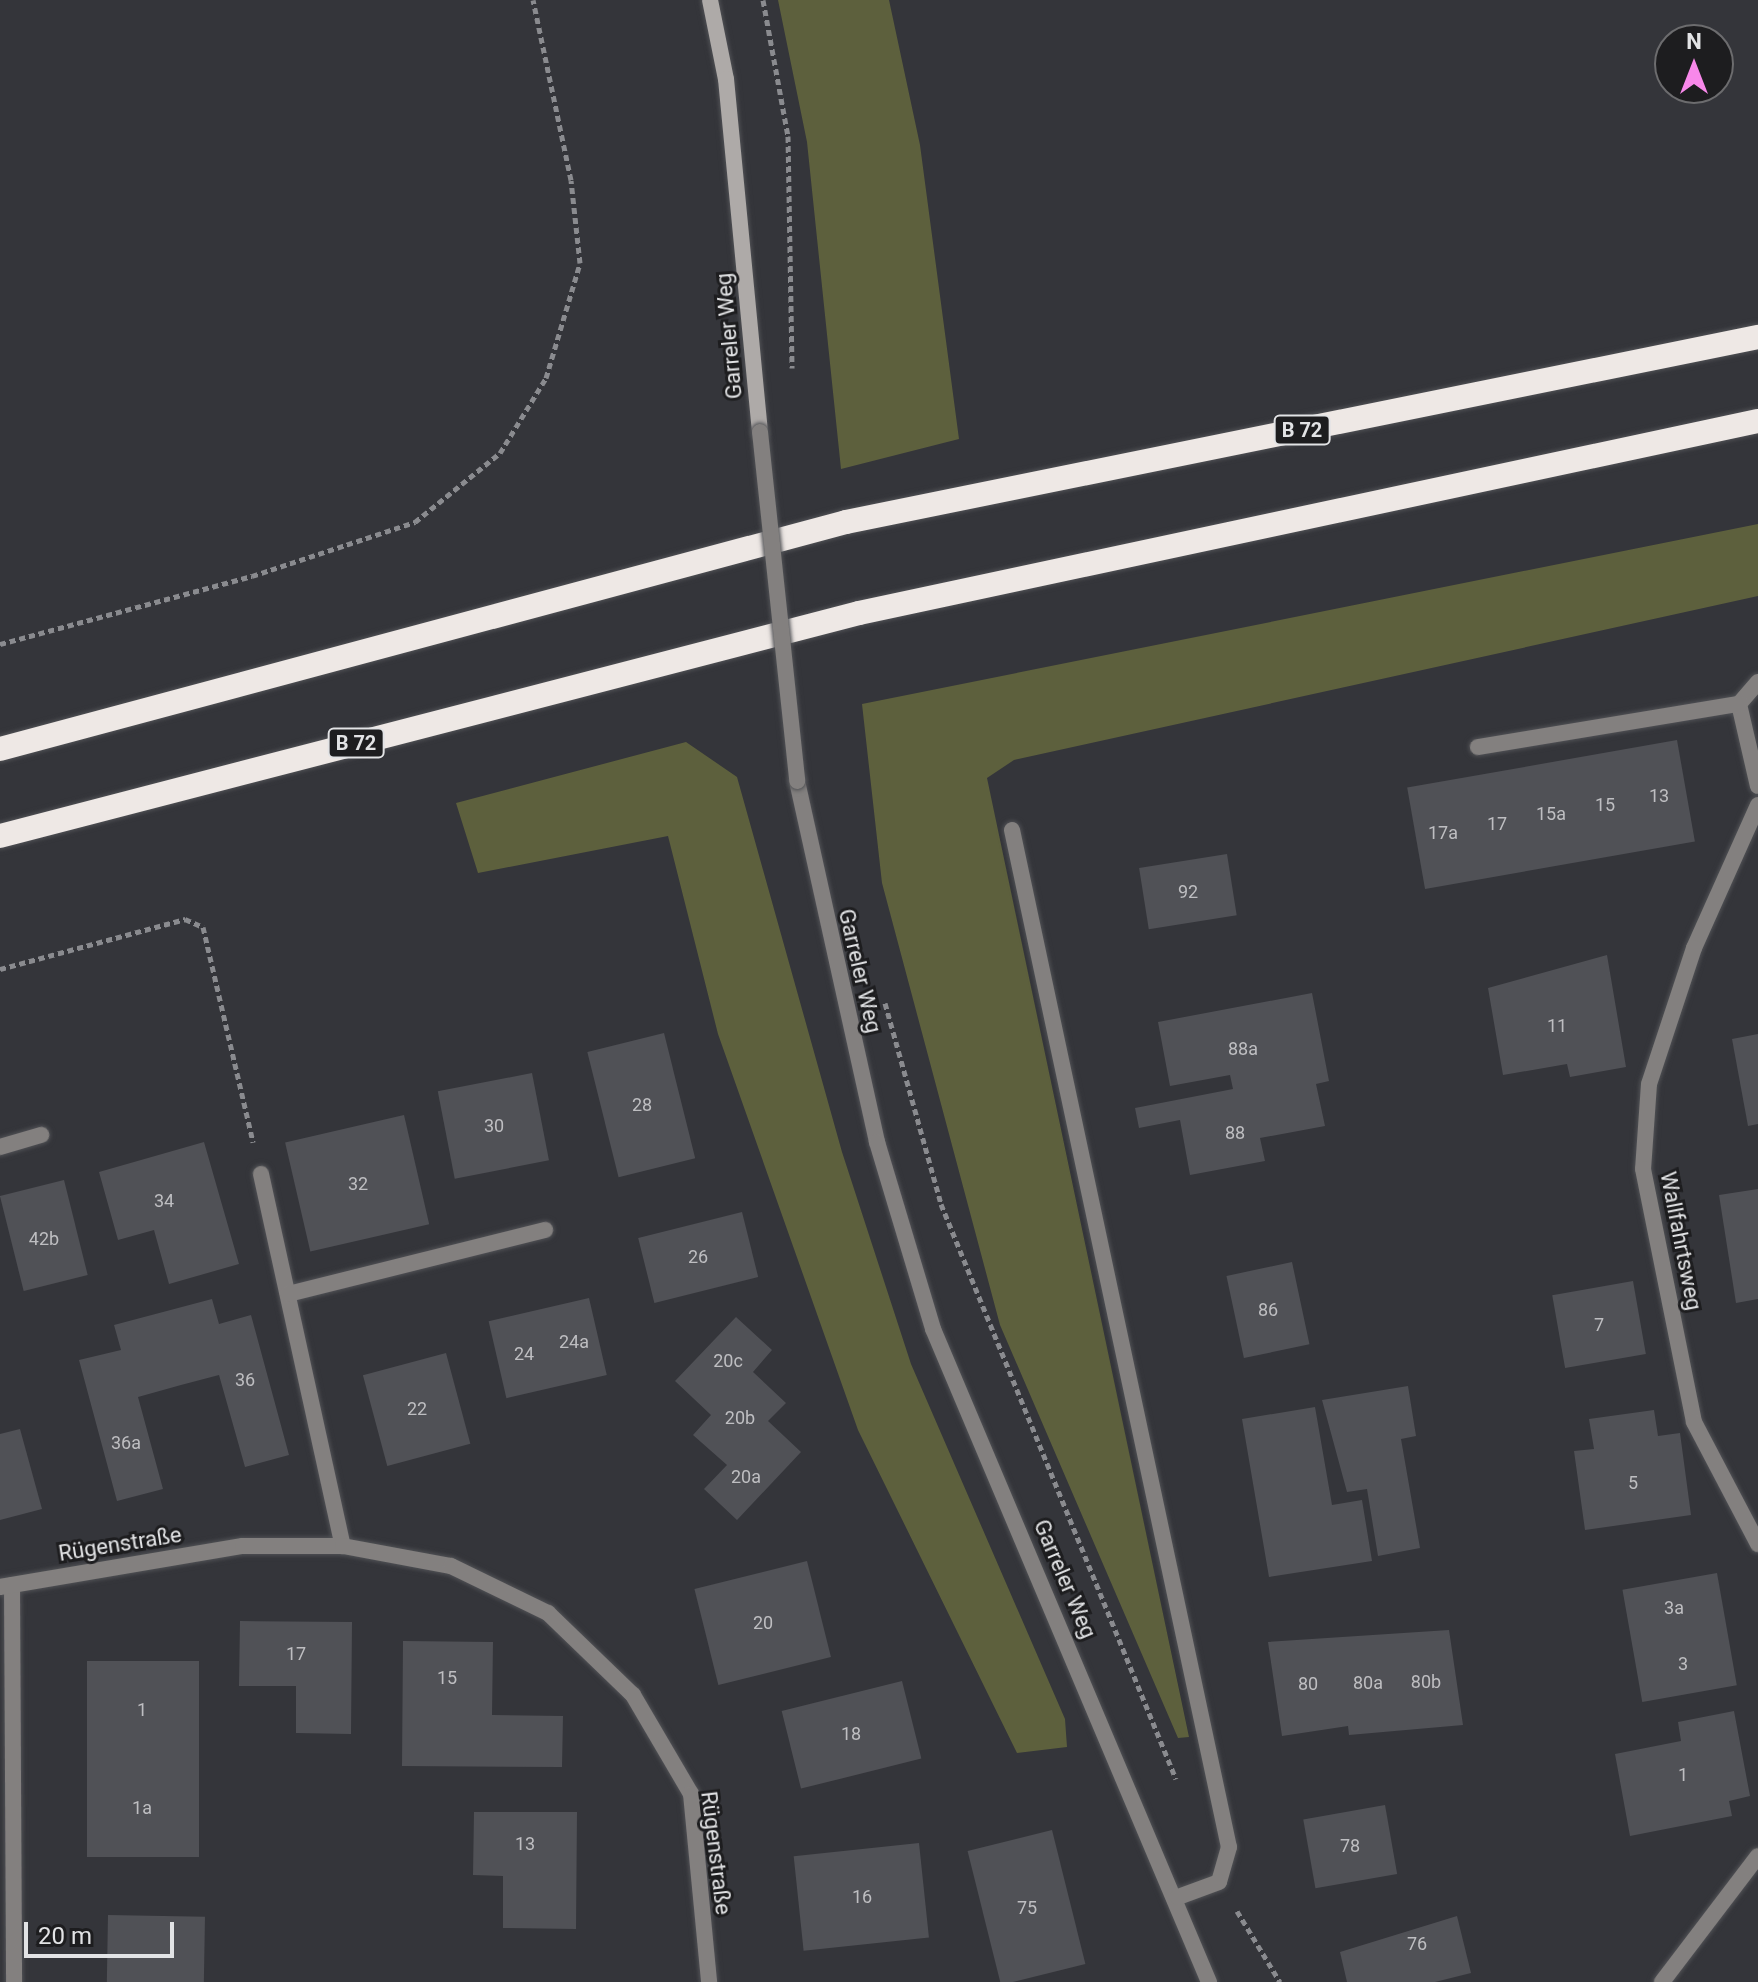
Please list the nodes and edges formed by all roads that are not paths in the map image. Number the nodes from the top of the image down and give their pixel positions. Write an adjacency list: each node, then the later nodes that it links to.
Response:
1 (710, 0): 21 (street, Garreler Weg, bridge)
2 (1758, 337): 7 (highway, B 72)
3 (1758, 421): 11 (highway, B 72)
4 (1758, 682): 5 (street)
5 (1739, 704): 6 (street); 8 (street)
6 (1478, 747)
7 (0, 749)
8 (1758, 786)
9 (1758, 805): 17 (street, Wallfahrtsweg)
10 (1012, 830): 21 (street)
11 (0, 836)
12 (41, 1135): 13 (street)
13 (0, 1147)
14 (261, 1174): 16 (street)
15 (545, 1230): 16 (street)
16 (288, 1294): 18 (street)
17 (1758, 1535)
18 (343, 1546): 19 (street, Rügenstraße); 23 (street, Rügenstraße)
19 (6, 1586): 22 (street)
20 (1758, 1856): 25 (street)
21 (1178, 1897): 24 (street, Garreler Weg)
22 (14, 1982)
23 (709, 1982)
24 (1209, 1982)
25 (1662, 1982)

